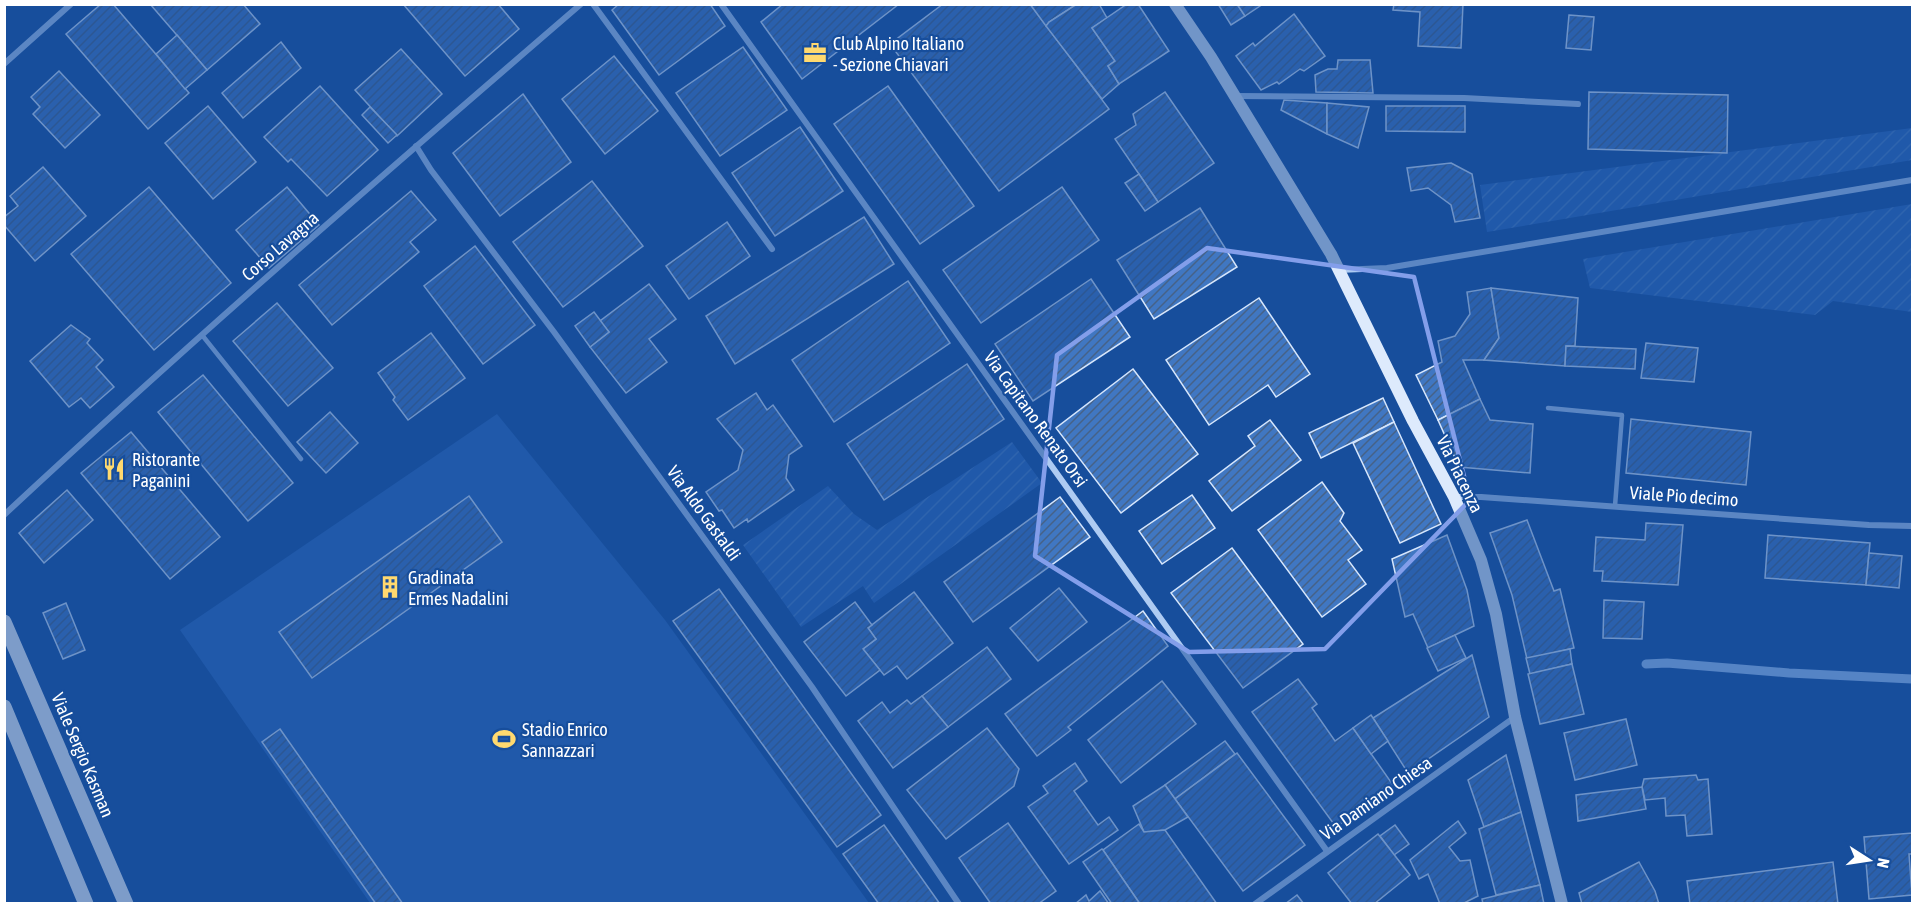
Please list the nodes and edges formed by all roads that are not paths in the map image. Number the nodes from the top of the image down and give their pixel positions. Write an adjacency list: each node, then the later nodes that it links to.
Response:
1 (71, 4): 6 (street)
2 (581, 4): 9 (street, Corso Lavagna)
3 (593, 4): 11 (street)
4 (721, 4): 23 (street, Via Capitano Renato Orsi)
5 (1175, 4): 7 (street, Via Piacenza)
6 (4, 64)
7 (1234, 96): 8 (street); 12 (street, Via Piacenza)
8 (1578, 104)
9 (416, 146): 13 (street, Corso Lavagna); 26 (street, Via Aldo Gastaldi)
10 (1912, 180): 12 (street)
11 (772, 249)
12 (1338, 270): 16 (street, Via Piacenza)
13 (202, 335): 15 (lane); 18 (street, Corso Lavagna)
14 (1548, 408): 17 (lane)
15 (301, 459)
16 (1454, 496): 17 (street, Viale Pio decimo); 22 (street, Via Piacenza)
17 (1615, 506): 19 (street, Viale Pio decimo)
18 (4, 516)
19 (1912, 526)
20 (4, 622): 25 (main road, Viale Sergio Kasman)
21 (4, 707): 24 (main road)
22 (1515, 717): 23 (street, Via Damiano Chiesa); 28 (street, Via Piacenza)
23 (1327, 851): 27 (street, Via Damiano Chiesa)
24 (86, 903)
25 (126, 903)
26 (959, 903)
27 (1255, 903)
28 (1562, 903)

